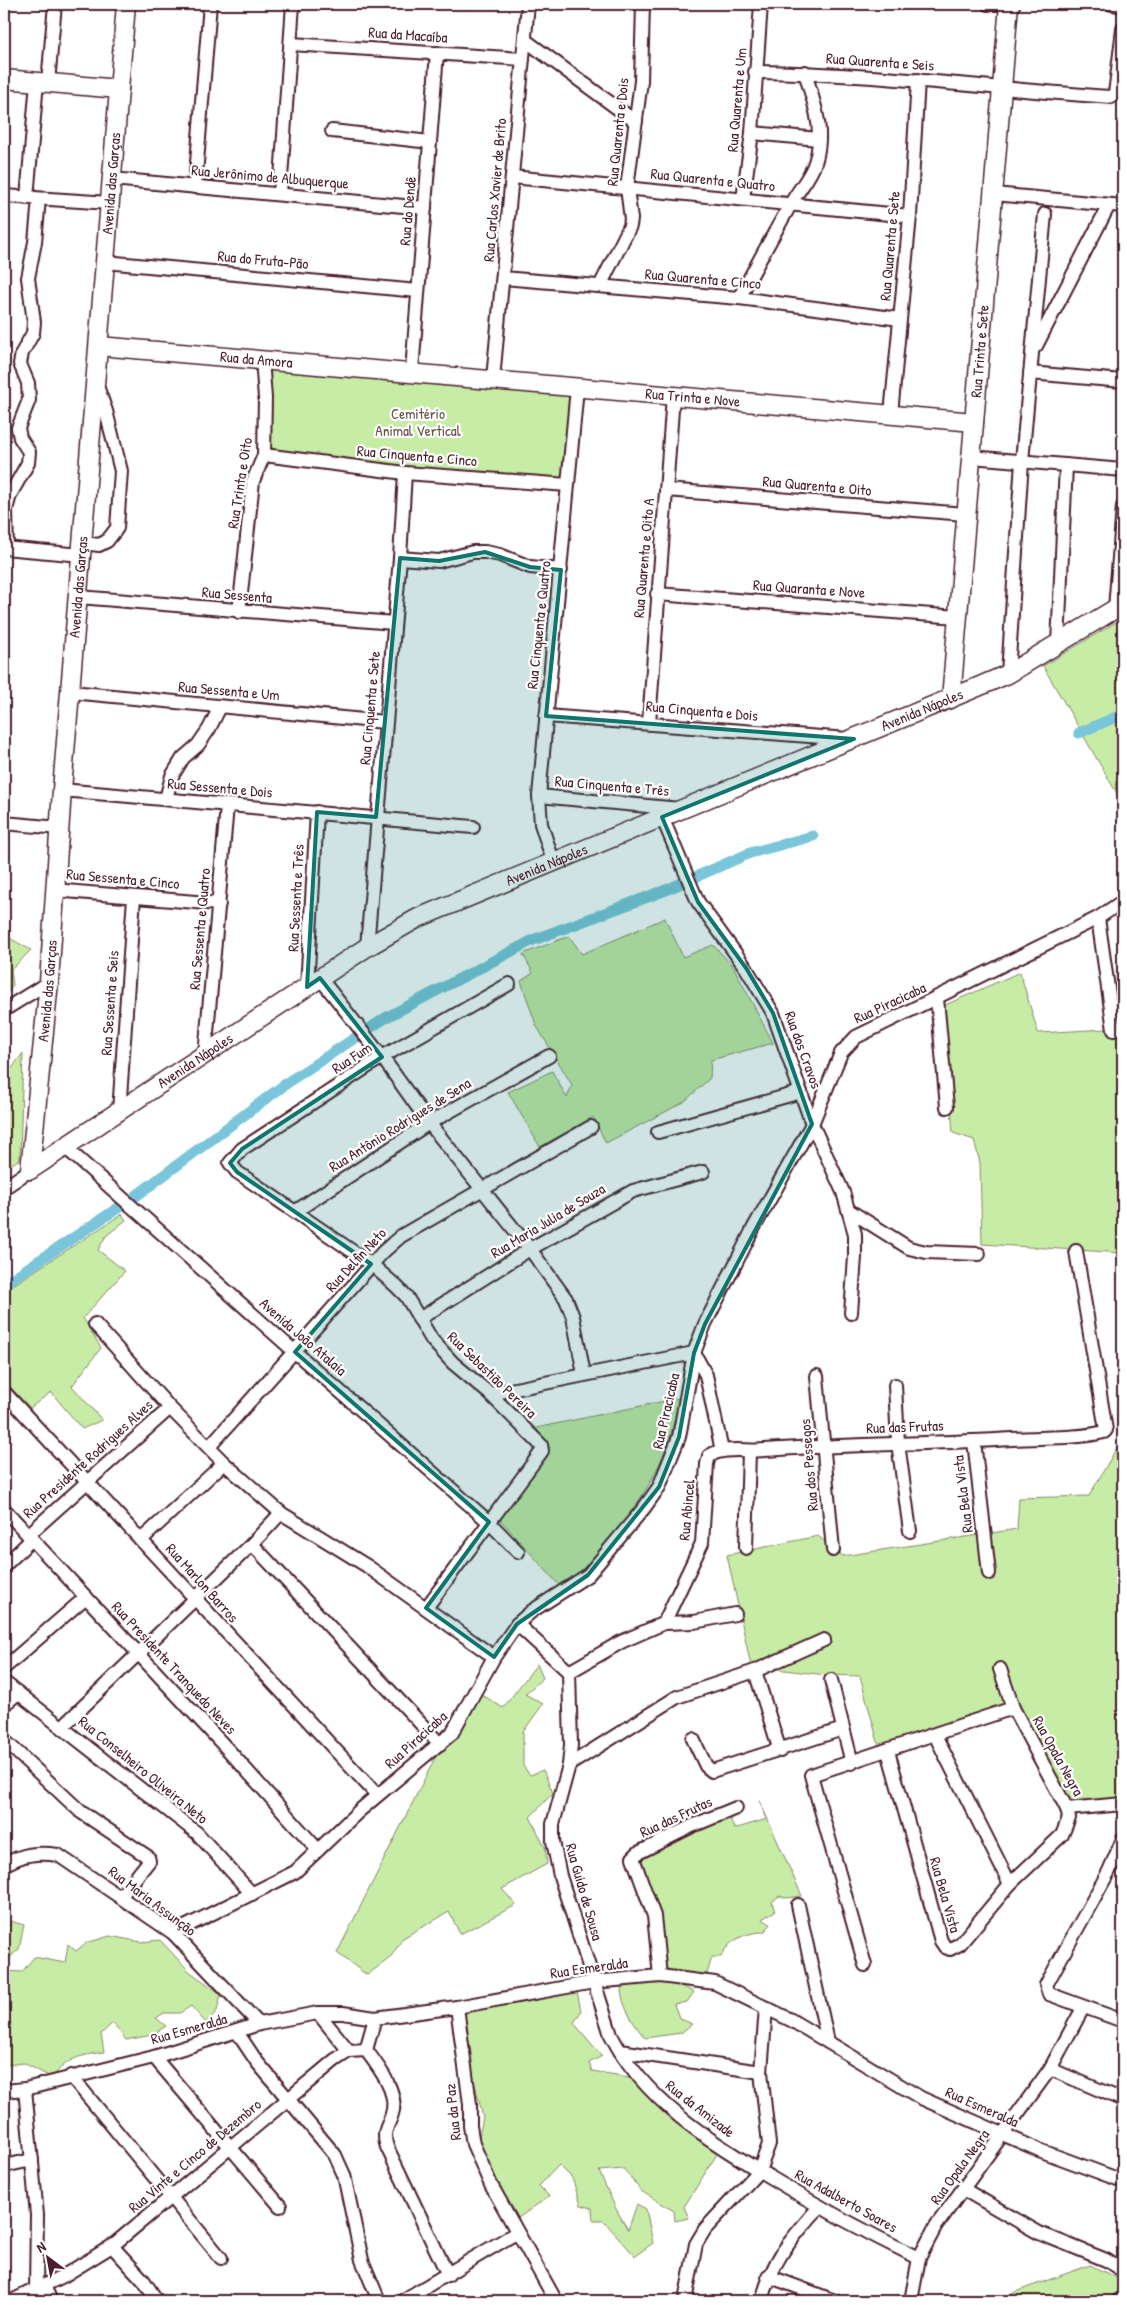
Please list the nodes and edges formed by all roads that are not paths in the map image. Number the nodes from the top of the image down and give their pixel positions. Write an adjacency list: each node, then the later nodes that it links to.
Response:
1 (56, 4): 21 (street)
2 (126, 4): 22 (main road, Avenida das Garças)
3 (210, 4): 31 (street)
4 (294, 4): 14 (street)
5 (528, 4): 13 (street, Rua Carlos Xavier de Brito)
6 (644, 4): 24 (street, Rua Quarenta e Dois)
7 (761, 4): 17 (street, Rua Quarenta e Um)
8 (988, 4): 9 (street)
9 (1011, 4): 23 (main road, Rua Trinta e Sete)
10 (1112, 4): 11 (street)
11 (1123, 6)
12 (1123, 29): 23 (street, Rua Quarenta e Seis)
13 (525, 40): 16 (street, Rua Carlos Xavier de Brito); 24 (street)
14 (291, 44): 15 (street, Rua da Macaíba); 33 (street)
15 (437, 53): 16 (street, Rua da Macaíba); 28 (street, Rua do Dendê)
16 (523, 59): 29 (street, Rua Carlos Xavier de Brito)
17 (755, 72): 18 (street, Rua Quarenta e Seis); 26 (street, Rua Quarenta e Um)
18 (805, 72): 20 (street, Rua Quarenta e Seis); 27 (street)
19 (4, 79): 21 (main road)
20 (918, 80): 23 (street, Rua Quarenta e Seis); 44 (street, Rua Quarenta e Sete)
21 (43, 82): 22 (main road); 36 (street)
22 (120, 89): 30 (main road, Avenida das Garças)
23 (1002, 89): 34 (main road, Rua Trinta e Sete)
24 (636, 122): 32 (street, Rua Quarenta e Dois)
25 (332, 131): 28 (street)
26 (752, 134): 27 (street); 37 (street, Rua Quarenta e Um)
27 (819, 139): 39 (street)
28 (430, 142): 42 (street, Rua do Dendê)
29 (512, 177): 32 (street, Rua Quarenta e Quatro); 46 (street, Rua Carlos Xavier de Brito)
30 (112, 179): 31 (street, Rua Jerônimo de Albuquerque); 38 (main road, Avenida das Garças)
31 (195, 187): 33 (street, Rua Jerônimo de Albuquerque)
32 (626, 188): 37 (street, Rua Quarenta e Quatro); 47 (street, Rua Quarenta e Dois)
33 (280, 193): 42 (street, Rua Jerônimo de Albuquerque)
34 (994, 194): 40 (street); 62 (main road, Rua Trinta e Sete)
35 (4, 196): 36 (street)
36 (33, 198): 38 (street); 73 (street)
37 (743, 200): 39 (street, Rua Quarenta e Quatro)
38 (110, 203): 45 (main road, Avenida das Garças)
39 (790, 204): 44 (street, Rua Quarenta e Quatro); 49 (street)
40 (1109, 205): 41 (street); 52 (street)
41 (1123, 206)
42 (424, 208): 48 (street, Rua do Dendê)
43 (1045, 214): 52 (street)
44 (910, 216): 50 (street, Rua Quarenta e Sete)
45 (105, 262): 48 (street, Rua do Fruta-Pão); 51 (main road, Avenida das Garças)
46 (503, 278): 47 (street, Rua Quarenta e Cinco); 56 (street, Rua Carlos Xavier de Brito)
47 (600, 286): 49 (street, Rua Quarenta e Cinco)
48 (418, 291): 54 (street, Rua do Dendê)
49 (739, 298): 50 (street, Rua Quarenta e Cinco)
50 (900, 319): 61 (street, Rua Quarenta e Sete)
51 (99, 346): 53 (main road, Rua da Amora); 58 (main road, Avenida das Garças)
52 (1032, 352): 55 (street)
53 (262, 359): 54 (main road, Rua da Amora); 63 (street, Rua Trinta e Oito)
54 (412, 371): 56 (main road, Rua Trinta e Nove)
55 (1030, 373): 57 (street); 65 (street)
56 (493, 379): 59 (main road, Rua Trinta e Nove)
57 (1123, 381)
58 (96, 384): 74 (main road, Avenida das Garças); 74 (street)
59 (577, 388): 60 (main road, Rua Trinta e Nove); 69 (street, Rua Cinquenta e Quatro)
60 (673, 396): 61 (main road, Rua Trinta e Nove); 70 (street, Rua Quarenta e Oito A)
61 (891, 414): 62 (main road, Rua Trinta e Nove)
62 (974, 422): 64 (main road, Rua Trinta e Sete)
63 (264, 455): 68 (street, Rua Cinquenta e Cinco); 80 (street, Rua Trinta e Oito)
64 (971, 456): 65 (street); 71 (main road, Rua Trinta e Sete)
65 (1022, 461): 66 (street); 84 (street)
66 (1066, 465): 67 (street); 83 (street)
67 (1123, 470)
68 (405, 473): 69 (street, Rua Cinquenta e Cinco); 75 (street, Rua Cinquenta e Sete)
69 (568, 485): 76 (street, Rua Cinquenta e Quatro)
70 (666, 490): 71 (street, Rua Quarenta e Oito); 77 (street, Rua Quarenta e Oito A)
71 (965, 514): 81 (main road, Rua Trinta e Sete)
72 (1123, 514): 79 (street)
73 (5, 548): 74 (street)
74 (82, 549): 78 (main road, Avenida das Garças)
75 (400, 558): 76 (street); 82 (street, Rua Cinquenta e Sete)
76 (561, 570): 88 (street, Rua Cinquenta e Quatro)
77 (658, 594): 81 (street, Rua Quaranta e Nove); 90 (street, Rua Quarenta e Oito A)
78 (78, 597): 80 (street, Rua Sessenta); 85 (main road, Avenida das Garças)
79 (1119, 606): 83 (main road, Avenida Nápoles)
80 (239, 612): 82 (street, Rua Sessenta)
81 (958, 617): 86 (main road, Rua Trinta e Sete)
82 (394, 623): 89 (street, Rua Cinquenta e Sete)
83 (1058, 644): 84 (main road, Avenida Nápoles)
84 (1008, 674): 86 (main road, Avenida Nápoles)
85 (71, 692): 87 (street, Rua Sessenta e Um); 92 (main road, Avenida das Garças)
86 (951, 699): 91 (main road, Avenida Nápoles)
87 (220, 708): 89 (street, Rua Sessenta e Um); 94 (street)
88 (546, 716): 90 (street, Rua Cinquenta e Dois); 93 (street, Rua Cinquenta e Quatro)
89 (385, 722): 98 (street, Rua Cinquenta e Sete)
90 (649, 723): 91 (street, Rua Cinquenta e Dois)
91 (854, 740): 96 (main road, Avenida Nápoles)
92 (62, 790): 94 (street, Rua Sessenta e Dois); 102 (main road, Avenida das Garças)
93 (538, 796): 96 (street, Rua Cinquenta e Três); 103 (street, Rua Cinquenta e Quatro)
94 (166, 799): 95 (street, Rua Sessenta e Dois)
95 (227, 806): 97 (street, Rua Sessenta e Dois); 107 (street, Rua Sessenta e Quatro)
96 (682, 809): 99 (main road, Avenida Nápoles)
97 (317, 812): 98 (street, Rua Sessenta e Dois); 111 (street, Rua Sessenta e Três)
98 (376, 817): 101 (street, Rua Sessenta e Dois); 109 (street, Rua Cinquenta e Sete)
99 (662, 817): 103 (main road, Avenida Nápoles); 119 (street, Rua dos Cravos)
100 (4, 823): 102 (street)
101 (473, 827)
102 (59, 828): 104 (main road, Avenida das Garças)
103 (554, 864): 109 (main road, Avenida Nápoles)
104 (54, 890): 105 (street, Rua Sessenta e Cinco); 110 (main road, Avenida das Garças)
105 (134, 897): 107 (street, Rua Sessenta e Cinco); 121 (street, Rua Sessenta e Seis)
106 (1123, 900): 108 (street, Rua Piracicaba)
107 (219, 904): 116 (street, Rua Sessenta e Quatro)
108 (1098, 918): 113 (street, Rua Piracicaba); 115 (street)
109 (366, 947): 111 (main road, Avenida Nápoles)
110 (49, 982): 114 (street); 127 (main road, Avenida das Garças)
111 (313, 982): 116 (main road, Avenida Nápoles); 118 (street)
112 (510, 984): 118 (street, Rua Fum)
113 (937, 999): 120 (street); 123 (street, Rua Piracicaba)
114 (4, 1010)
115 (1114, 1030)
116 (205, 1055): 121 (main road, Avenida Nápoles)
117 (549, 1056): 122 (street, Rua Antônio Rodrigues de Sena)
118 (382, 1058): 122 (street); 128 (street, Rua Fum)
119 (801, 1092): 123 (street, Rua dos Cravos); 125 (street)
120 (947, 1107)
121 (119, 1112): 126 (main road, Avenida Nápoles)
122 (429, 1123): 131 (street); 132 (street, Rua Antônio Rodrigues de Sena)
123 (812, 1124): 133 (street, Rua dos Cravos); 142 (street, Rua Piracicaba)
124 (591, 1127): 131 (street, Rua Delfin Neto)
125 (658, 1132)
126 (65, 1146): 127 (main road, Avenida Nápoles); 141 (street, Avenida João Atalaia)
127 (30, 1170): 130 (street, Avenida Nápoles)
128 (237, 1172): 132 (street, Rua Sebastião Pereira)
129 (703, 1172): 134 (street, Rua Maria Julia de Souza)
130 (4, 1188)
131 (481, 1188): 134 (street); 137 (street, Rua Delfin Neto)
132 (296, 1211): 137 (street, Rua Sebastião Pereira)
133 (850, 1211): 136 (street); 138 (street, Rua dos Cravos)
134 (530, 1249): 139 (street, Rua Maria Julia de Souza); 143 (street)
135 (1076, 1250): 149 (street, Rua das Frutas)
136 (980, 1254)
137 (371, 1264): 139 (street, Rua Sebastião Pereira); 141 (street, Rua Delfin Neto)
138 (851, 1314)
139 (419, 1320): 147 (street, Rua Sebastião Pereira)
140 (95, 1324): 148 (street)
141 (295, 1352): 152 (street, Rua Delfin Neto); 159 (street, Avenida João Atalaia)
142 (694, 1353): 143 (street); 153 (street, Rua Abincel); 174 (street, Rua Piracicaba)
143 (584, 1374): 147 (street)
144 (817, 1376): 151 (street, Rua dos Pessegos)
145 (894, 1385): 150 (street)
146 (4, 1392): 156 (street, Rua Marlon Barros)
147 (490, 1394): 159 (street, Rua Sebastião Pereira)
148 (170, 1408): 152 (street); 156 (street, Rua Presidente Rodrigues Alves)
149 (974, 1441): 150 (street, Rua das Frutas); 168 (street, Rua Bela Vista)
150 (898, 1443): 151 (street, Rua das Frutas); 160 (street)
151 (823, 1446): 154 (street, Rua das Frutas); 165 (street, Rua dos Pessegos)
152 (209, 1447): 155 (street)
153 (717, 1452): 154 (street, Rua das Frutas); 173 (street, Rua Abincel)
154 (749, 1452): 164 (street)
155 (224, 1463): 158 (street); 162 (street)
156 (88, 1483): 161 (street, Rua Presidente Rodrigues Alves); 162 (street, Rua Marlon Barros)
157 (4, 1509): 161 (street, Rua Presidente Tranquedo Neves)
158 (281, 1513): 163 (street); 171 (street)
159 (489, 1522): 166 (street, Avenida João Atalaia); 171 (street)
160 (910, 1531)
161 (30, 1537): 167 (street, Rua Presidente Rodrigues Alves); 169 (street, Rua Presidente Tranquedo Neves)
162 (141, 1540): 170 (street, Rua Marlon Barros)
163 (252, 1544): 170 (street); 192 (street)
164 (746, 1548)
165 (833, 1550)
166 (518, 1552)
167 (4, 1566)
168 (989, 1573)
169 (86, 1597): 176 (street, Rua Presidente Tranquedo Neves); 178 (street)
170 (194, 1600): 176 (street); 197 (street, Rua Marlon Barros)
171 (426, 1608): 177 (street)
172 (735, 1614): 173 (street)
173 (664, 1623): 181 (street)
174 (517, 1624): 177 (street, Rua Piracicaba); 181 (street)
175 (824, 1640): 180 (street)
176 (136, 1653): 187 (street); 202 (street, Rua Presidente Tranquedo Neves)
177 (494, 1657): 192 (street, Rua Piracicaba)
178 (4, 1668)
179 (1000, 1669): 186 (street, Rua Opala Negra)
180 (755, 1671): 193 (street); 196 (street)
181 (569, 1672): 196 (street, Rua Guido de Sousa)
182 (831, 1680): 188 (street)
183 (4, 1682): 184 (street, Rua Conselheiro Oliveira Neto)
184 (18, 1693): 185 (street); 187 (street, Rua Conselheiro Oliveira Neto)
185 (4, 1705)
186 (1013, 1708): 189 (street); 200 (street, Rua Opala Negra)
187 (62, 1726): 205 (street, Rua Conselheiro Oliveira Neto)
188 (843, 1728): 193 (street); 195 (street)
189 (934, 1735): 194 (street); 204 (street)
190 (693, 1739): 193 (street)
191 (4, 1740): 206 (street)
192 (440, 1744): 197 (street, Rua Piracicaba)
193 (780, 1751)
194 (888, 1751): 195 (street); 204 (street, Rua Bela Vista)
195 (852, 1763): 209 (street)
196 (569, 1765): 211 (street, Rua Guido de Sousa)
197 (377, 1795): 202 (street, Rua Piracicaba)
198 (1123, 1804): 200 (street, Rua Opala Negra)
199 (736, 1808): 210 (street, Rua das Frutas)
200 (1067, 1809): 204 (street, Rua Bela Vista)
201 (1123, 1839): 214 (street)
202 (318, 1850): 205 (street, Rua Piracicaba)
203 (4, 1864): 206 (street, Rua Maria Assunção)
204 (1010, 1884)
205 (252, 1894): 208 (street, Rua Piracicaba)
206 (121, 1896): 208 (street, Rua Maria Assunção)
207 (798, 1905): 220 (street)
208 (173, 1933): 218 (street, Rua Maria Assunção)
209 (865, 1965)
210 (660, 1976): 211 (street, Rua Esmeralda); 213 (street, Rua Esmeralda)
211 (594, 1982): 212 (street, Rua Esmeralda); 223 (street, Rua da Amizade)
212 (457, 2008): 216 (street, Rua Esmeralda); 242 (street, Rua da Paz)
213 (766, 2008): 220 (street, Rua Esmeralda); 226 (street)
214 (1083, 2008): 217 (street); 225 (street, Rua Opala Negra)
215 (318, 2013): 216 (street, Rua Esmeralda); 218 (street, Rua Esmeralda); 222 (street)
216 (375, 2018): 221 (street)
217 (1123, 2020)
218 (259, 2024): 219 (street, Rua Esmeralda)
219 (237, 2032): 224 (street, Rua Esmeralda); 230 (street)
220 (828, 2042): 232 (street, Rua Esmeralda)
221 (366, 2050): 222 (street); 247 (street)
222 (349, 2051): 230 (street, Rua Vinte e Cinco de Dezembro)
223 (620, 2051): 226 (street); 236 (street, Rua da Amizade)
224 (154, 2057): 227 (street, Rua Esmeralda); 233 (street)
225 (1050, 2068): 231 (street); 232 (street, Rua Opala Negra)
226 (762, 2072): 236 (street)
227 (72, 2076): 228 (street, Rua Esmeralda); 239 (street)
228 (25, 2089): 229 (street, Rua Esmeralda); 234 (street)
229 (4, 2091)
230 (288, 2099): 233 (street, Rua Vinte e Cinco de Dezembro); 254 (street)
231 (1123, 2100)
232 (1004, 2134): 237 (street, Rua Esmeralda); 238 (street, Rua Opala Negra)
233 (231, 2147): 239 (street, Rua Vinte e Cinco de Dezembro); 240 (street)
234 (32, 2160): 235 (street); 249 (street)
235 (4, 2166)
236 (759, 2171): 241 (street, Rua Adalberto Soares); 257 (street)
237 (1123, 2181)
238 (963, 2189): 245 (street, Rua Opala Negra); 246 (street)
239 (173, 2198): 243 (street, Rua Vinte e Cinco de Dezembro); 244 (street)
240 (280, 2206)
241 (819, 2207): 245 (street, Rua Adalberto Soares); 248 (street)
242 (516, 2233): 247 (street); 256 (street, Rua da Paz)
243 (112, 2246): 249 (street, Rua Vinte e Cinco de Dezembro); 253 (street)
244 (221, 2258)
245 (919, 2258): 260 (street, Rua Opala Negra)
246 (1123, 2271)
247 (448, 2275): 255 (street)
248 (768, 2276): 258 (street); 259 (street)
249 (40, 2288): 251 (street, Rua Vinte e Cinco de Dezembro); 252 (street)
250 (1123, 2298): 261 (street)
251 (12, 2301)
252 (51, 2301)
253 (157, 2301)
254 (379, 2301)
255 (402, 2301)
256 (556, 2301)
257 (685, 2301)
258 (762, 2301)
259 (835, 2301)
260 (910, 2301)
261 (1118, 2301)

